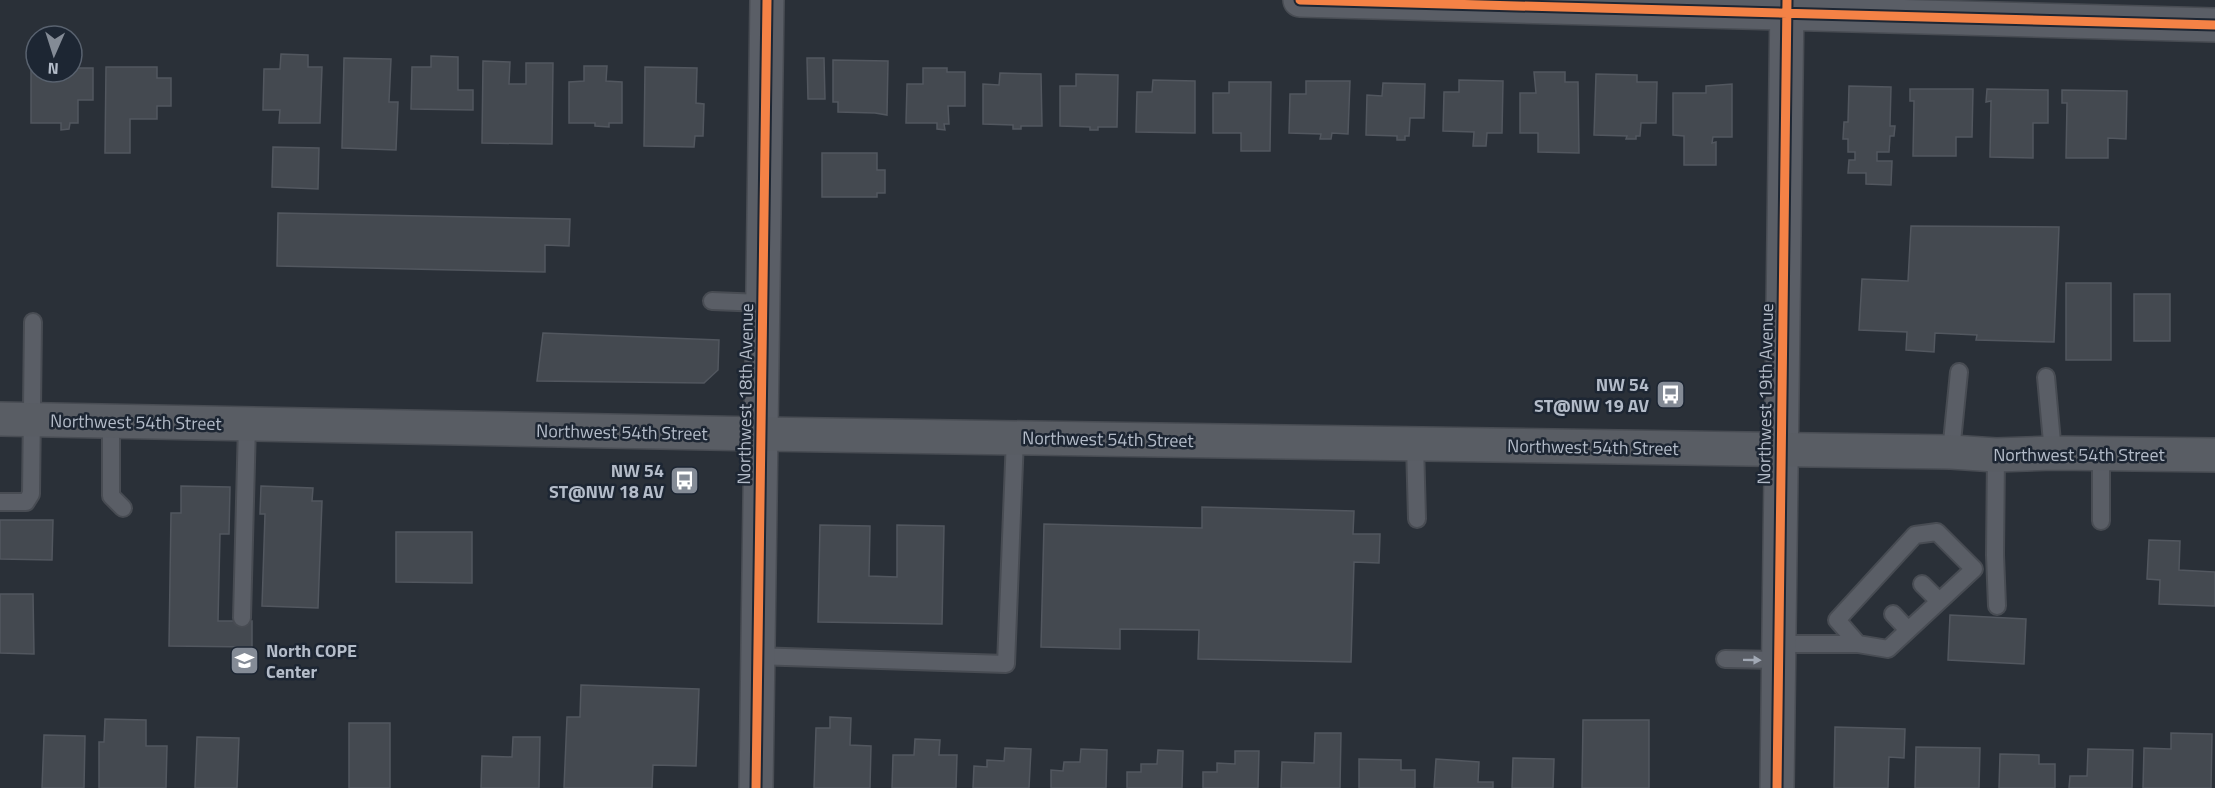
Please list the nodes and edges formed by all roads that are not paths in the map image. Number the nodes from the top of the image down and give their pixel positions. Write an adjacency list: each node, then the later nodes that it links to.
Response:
1 (767, 0): 6 (street, Northwest 18th Avenue)
2 (1300, 0): 3 (street)
3 (1787, 6): 4 (street); 16 (street, Northwest 19th Avenue)
4 (2215, 25)
5 (712, 301): 6 (lane)
6 (763, 303): 13 (street, Northwest 18th Avenue)
7 (33, 322): 10 (lane)
8 (1959, 372): 17 (lane)
9 (2046, 377): 18 (lane)
10 (15, 419): 11 (main road, Northwest 54th Street); 22 (lane)
11 (111, 421): 12 (main road, Northwest 54th Street); 23 (lane)
12 (247, 424): 13 (main road, Northwest 54th Street); 32 (lane)
13 (760, 434): 14 (main road, Northwest 54th Street); 36 (street, Northwest 18th Avenue)
14 (1015, 438): 15 (main road, Northwest 54th Street); 36 (lane)
15 (1415, 444): 16 (main road, Northwest 54th Street); 24 (lane)
16 (1780, 450): 17 (main road, Northwest 54th Street); 35 (street, Northwest 19th Avenue)
17 (1951, 452): 20 (main road, Northwest 54th Street)
18 (2053, 453): 19 (main road, Northwest 54th Street); 20 (main road, Northwest 54th Street)
19 (2101, 454): 21 (main road, Northwest 54th Street); 25 (lane)
20 (1996, 455): 26 (lane)
21 (2215, 455)
22 (0, 502)
23 (123, 508)
24 (1417, 519)
25 (2101, 521)
26 (1995, 555): 27 (lane); 30 (lane)
27 (1974, 568): 29 (lane); 34 (lane)
28 (1922, 584): 29 (lane)
29 (1938, 601): 33 (lane)
30 (1997, 606)
31 (1893, 614): 33 (lane)
32 (242, 618)
33 (1908, 630): 34 (lane)
34 (1858, 644): 35 (lane)
35 (1778, 652): 37 (lane, one-way to 35); 39 (street, Northwest 19th Avenue)
36 (757, 656): 38 (street, Northwest 18th Avenue)
37 (1725, 659)
38 (756, 788)
39 (1777, 788)

